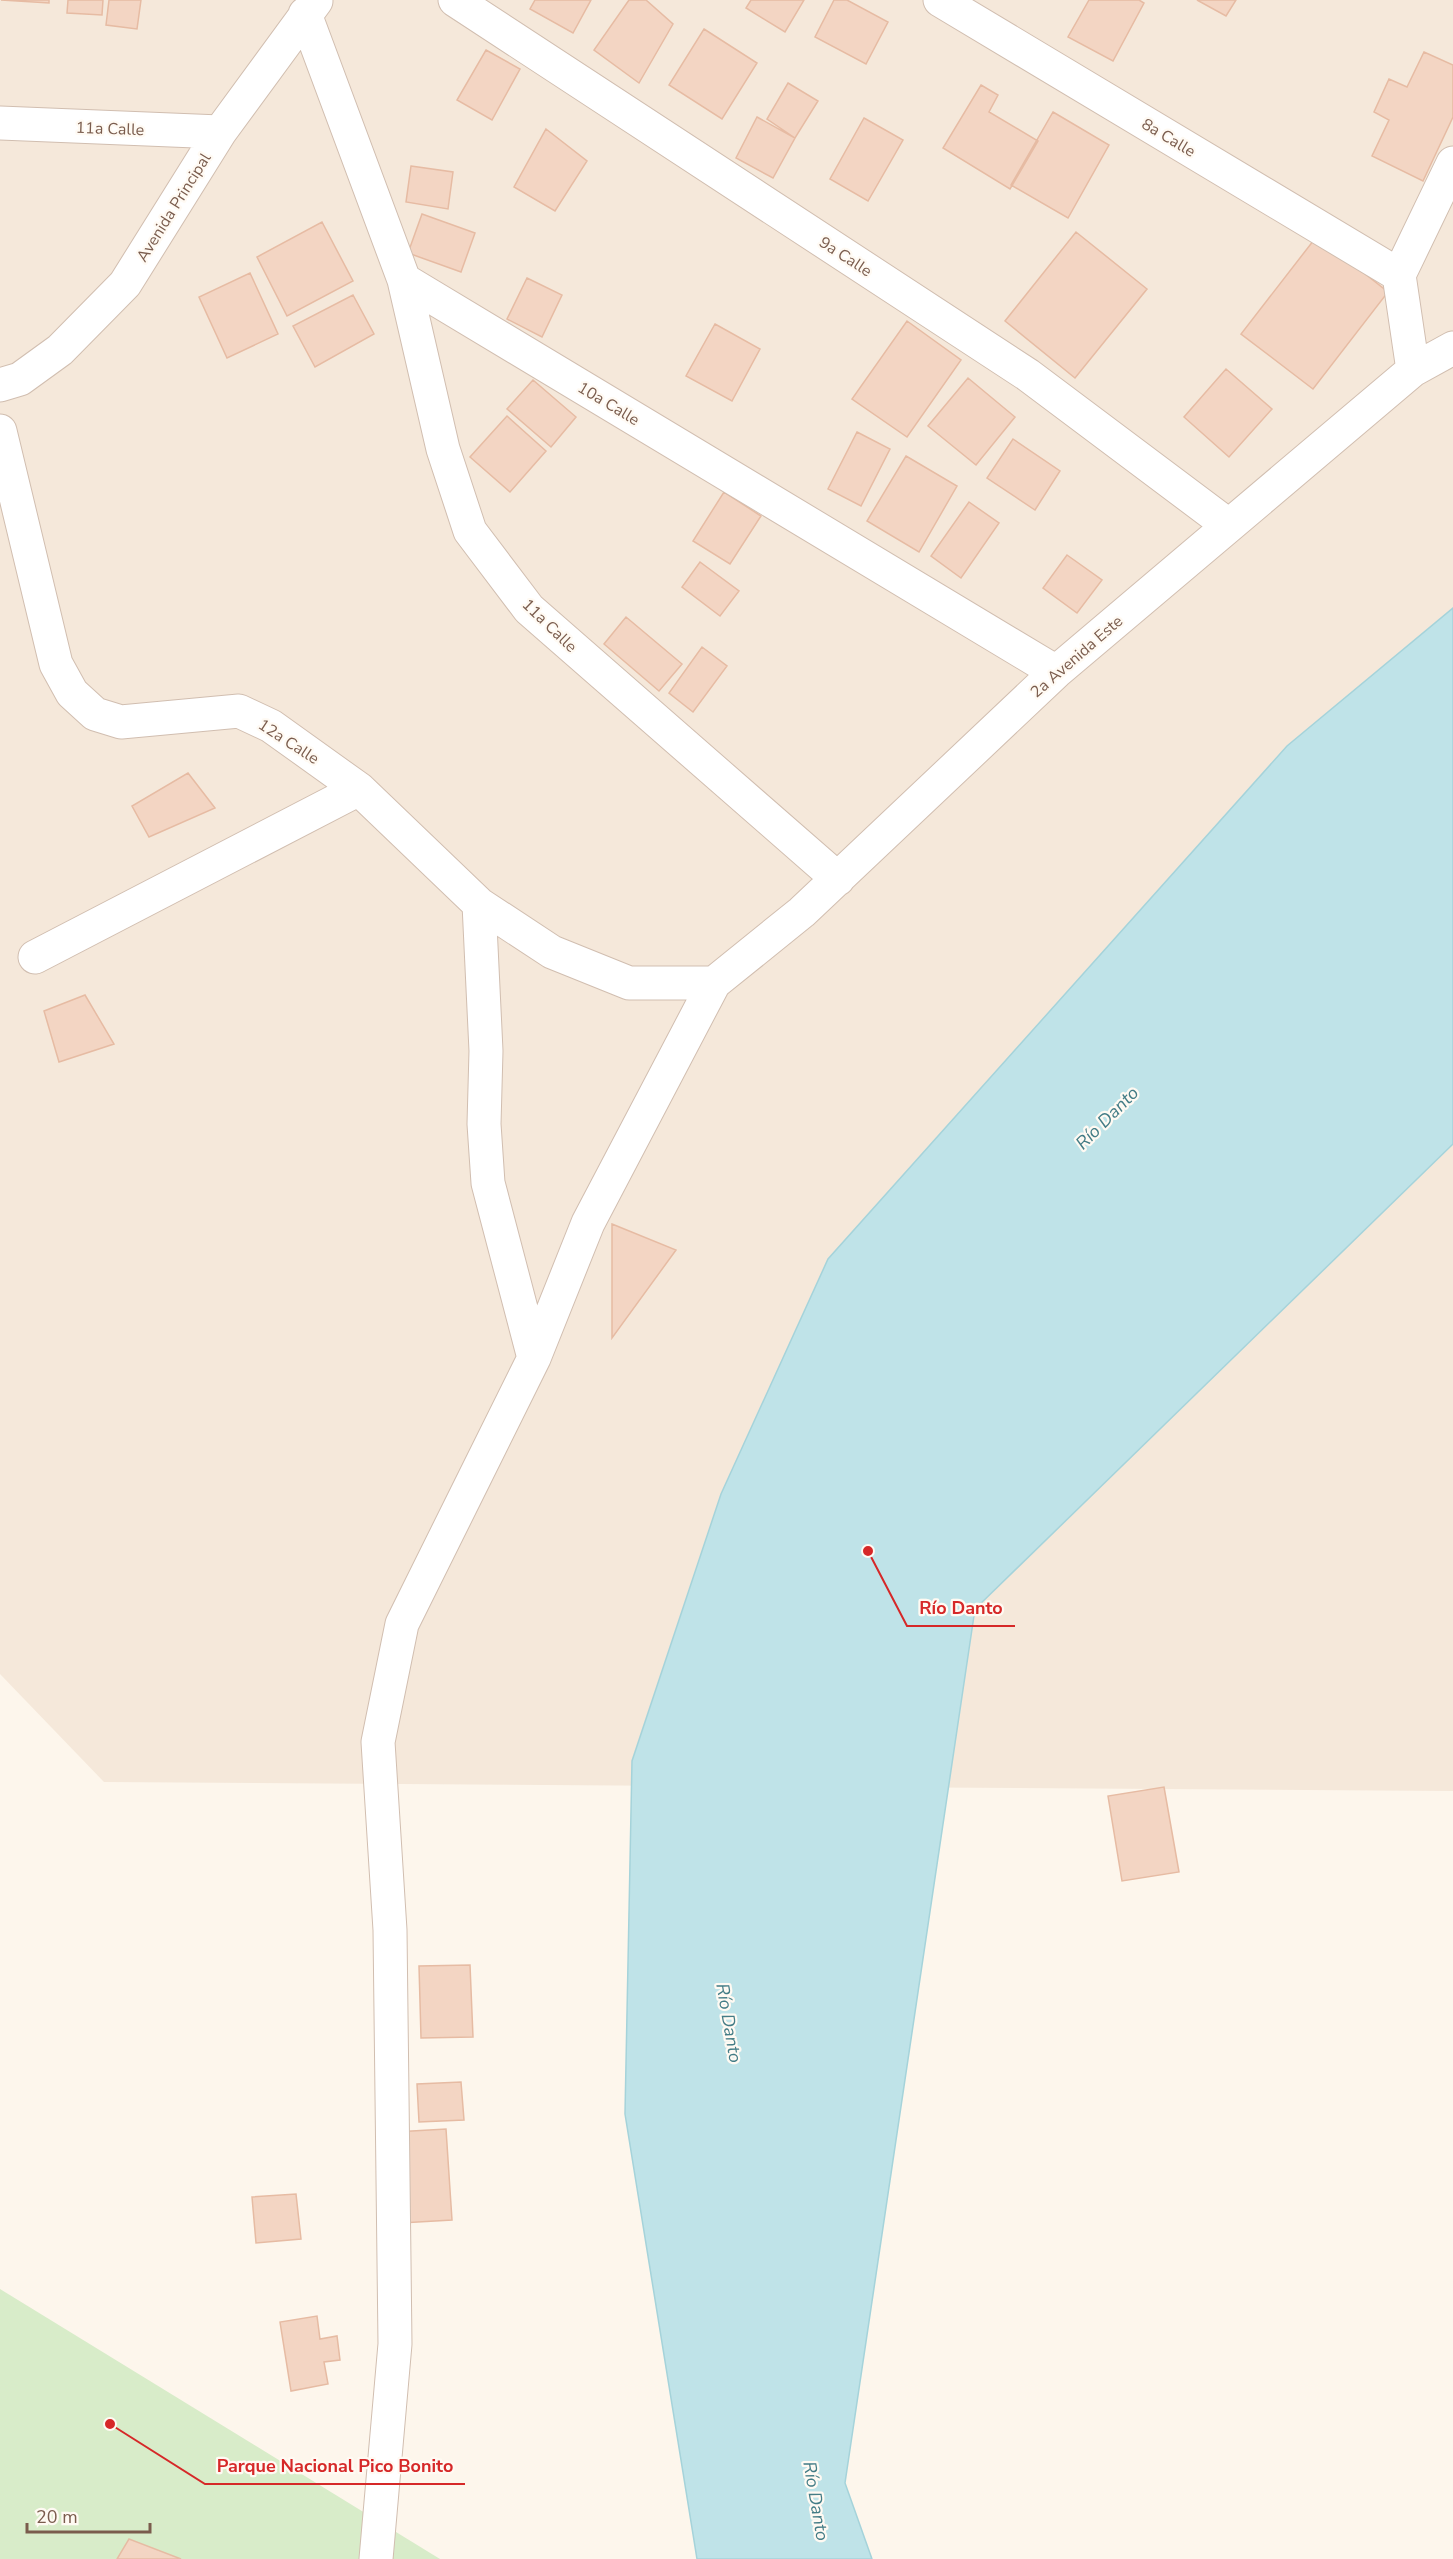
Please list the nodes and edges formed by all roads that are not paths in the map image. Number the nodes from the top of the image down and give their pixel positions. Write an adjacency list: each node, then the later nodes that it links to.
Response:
1 (455, 0): 13 (street, 9a Calle)
2 (940, 0): 7 (street, 8a Calle)
3 (311, 7): 5 (street, Avenida Principal); 8 (street)
4 (0, 123): 5 (street, 11a Calle)
5 (220, 132): 11 (street, Avenida Principal)
6 (1453, 163): 7 (street)
7 (1399, 275): 10 (street)
8 (404, 280): 14 (street, 10a Calle); 16 (street, 11a Calle)
9 (1453, 348): 10 (street, 2a Avenida Este)
10 (1413, 370): 13 (street, 2a Avenida Este)
11 (0, 385)
12 (0, 432): 15 (street, 12a Calle)
13 (1228, 525): 14 (street, 2a Avenida Este)
14 (1056, 672): 16 (street, 2a Avenida Este)
15 (359, 789): 17 (street, 12a Calle); 18 (street)
16 (838, 879): 19 (street, 2a Avenida Este)
17 (479, 904): 19 (street, 12a Calle); 20 (street)
18 (35, 957)
19 (714, 983): 20 (street)
20 (534, 1358): 21 (street)
21 (376, 2559)

